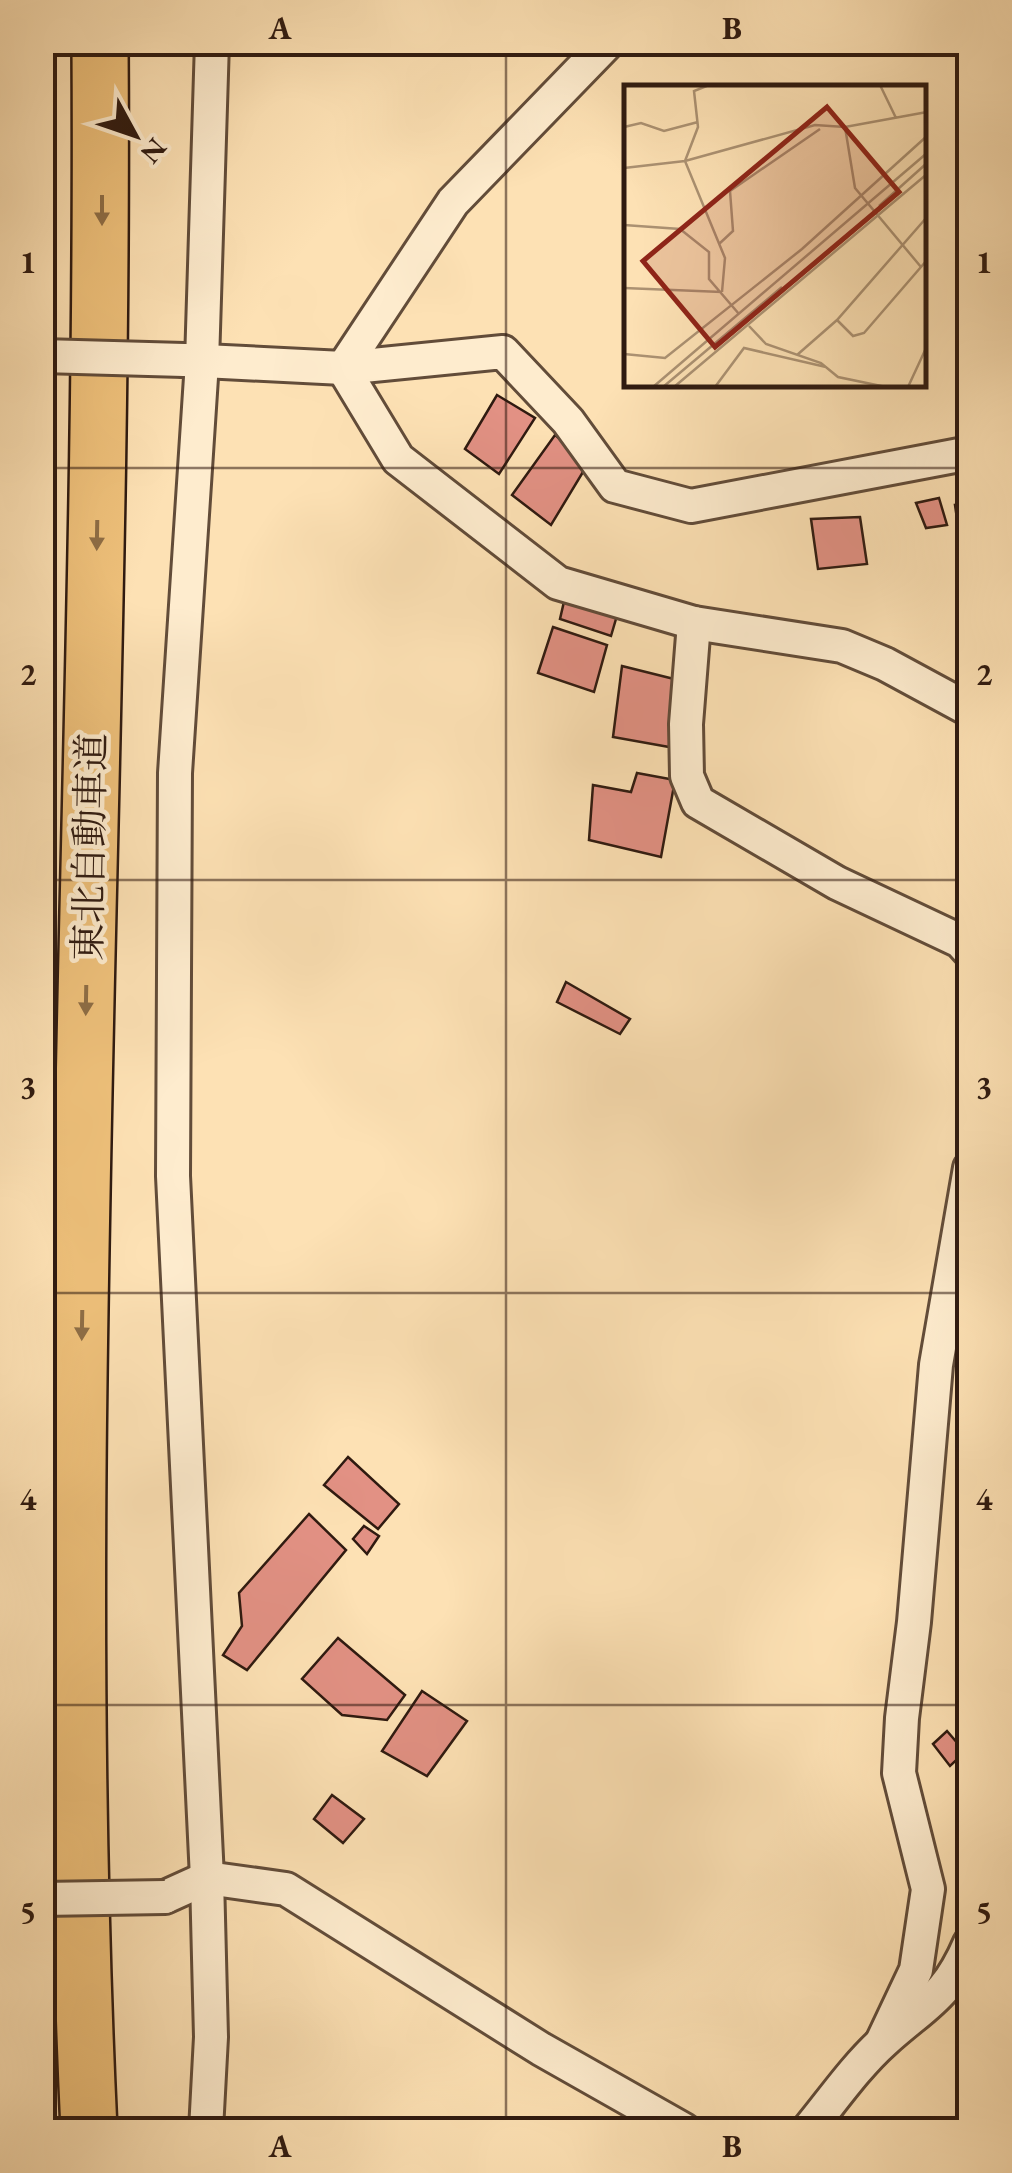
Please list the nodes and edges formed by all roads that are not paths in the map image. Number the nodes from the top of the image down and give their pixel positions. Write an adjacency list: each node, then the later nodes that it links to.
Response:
1 (100, 42): 16 (highway, 東北自動車道, one-way to 16)
2 (212, 42): 5 (street)
3 (608, 42): 6 (street)
4 (42, 356): 5 (street, bridge)
5 (193, 361): 6 (street); 12 (street)
6 (343, 368): 7 (street); 8 (street)
7 (970, 453)
8 (694, 623): 9 (street); 10 (street)
9 (970, 710)
10 (970, 952)
11 (970, 1168): 15 (street)
12 (207, 1878): 13 (street, bridge); 17 (street); 18 (street)
13 (42, 1900)
14 (970, 1943): 15 (street)
15 (882, 2042): 19 (street)
16 (89, 2130)
17 (206, 2130)
18 (684, 2130)
19 (808, 2130)

